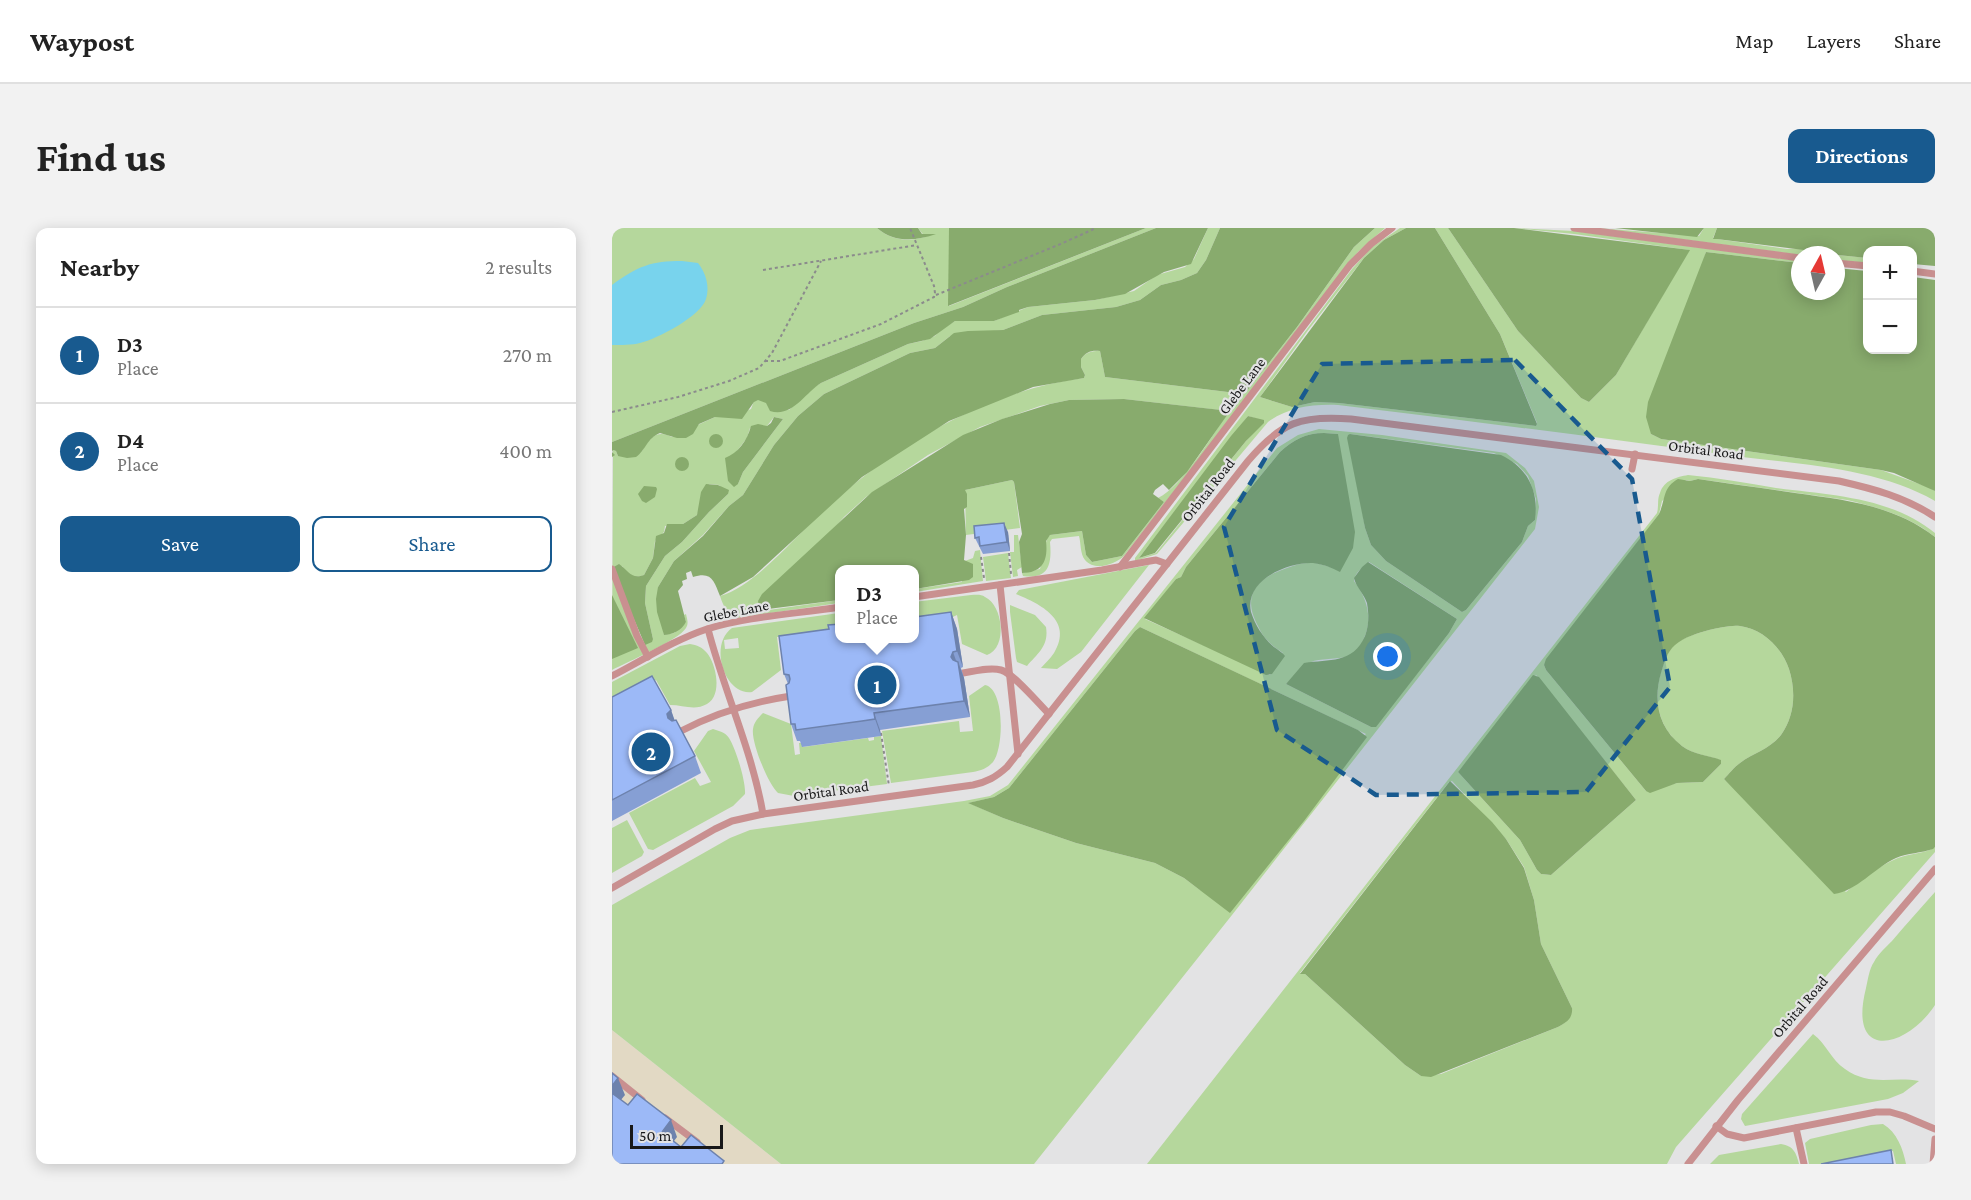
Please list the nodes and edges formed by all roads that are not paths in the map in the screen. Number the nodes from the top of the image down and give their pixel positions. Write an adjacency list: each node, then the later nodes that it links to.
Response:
1 (1392, 228): 12 (lane, Glebe Lane)
2 (1574, 228): 3 (lane)
3 (1791, 257)
4 (1845, 263): 5 (lane)
5 (1863, 265)
6 (1917, 272): 7 (lane)
7 (1935, 274)
8 (1635, 454): 9 (lane); 10 (lane, Orbital Road); 11 (lane, Orbital Road)
9 (1632, 469)
10 (1935, 518)
11 (1167, 564): 12 (lane); 24 (lane, Orbital Road)
12 (1120, 567): 14 (lane)
13 (612, 569): 18 (lane)
14 (1000, 585): 15 (lane); 20 (lane)
15 (919, 596)
16 (835, 609): 17 (lane, Glebe Lane)
17 (708, 629): 18 (lane, Glebe Lane); 23 (lane)
18 (648, 657): 21 (lane, Glebe Lane)
19 (963, 673): 20 (lane)
20 (1010, 674): 24 (lane); 26 (lane)
21 (612, 676)
22 (791, 696): 23 (lane)
23 (732, 709): 25 (lane); 27 (lane)
24 (1049, 714): 26 (lane, Orbital Road)
25 (679, 732)
26 (1018, 754): 27 (lane, Orbital Road)
27 (763, 813): 29 (lane, Orbital Road)
28 (1935, 869): 33 (lane, Orbital Road)
29 (612, 888)
30 (612, 1076): 31 (lane)
31 (650, 1106)
32 (659, 1113): 37 (lane)
33 (1716, 1126): 34 (lane); 38 (lane, Orbital Road)
34 (1796, 1128): 35 (lane); 39 (lane)
35 (1935, 1129)
36 (1935, 1139): 40 (lane)
37 (706, 1149)
38 (1688, 1164)
39 (1804, 1164)
40 (1933, 1164)

